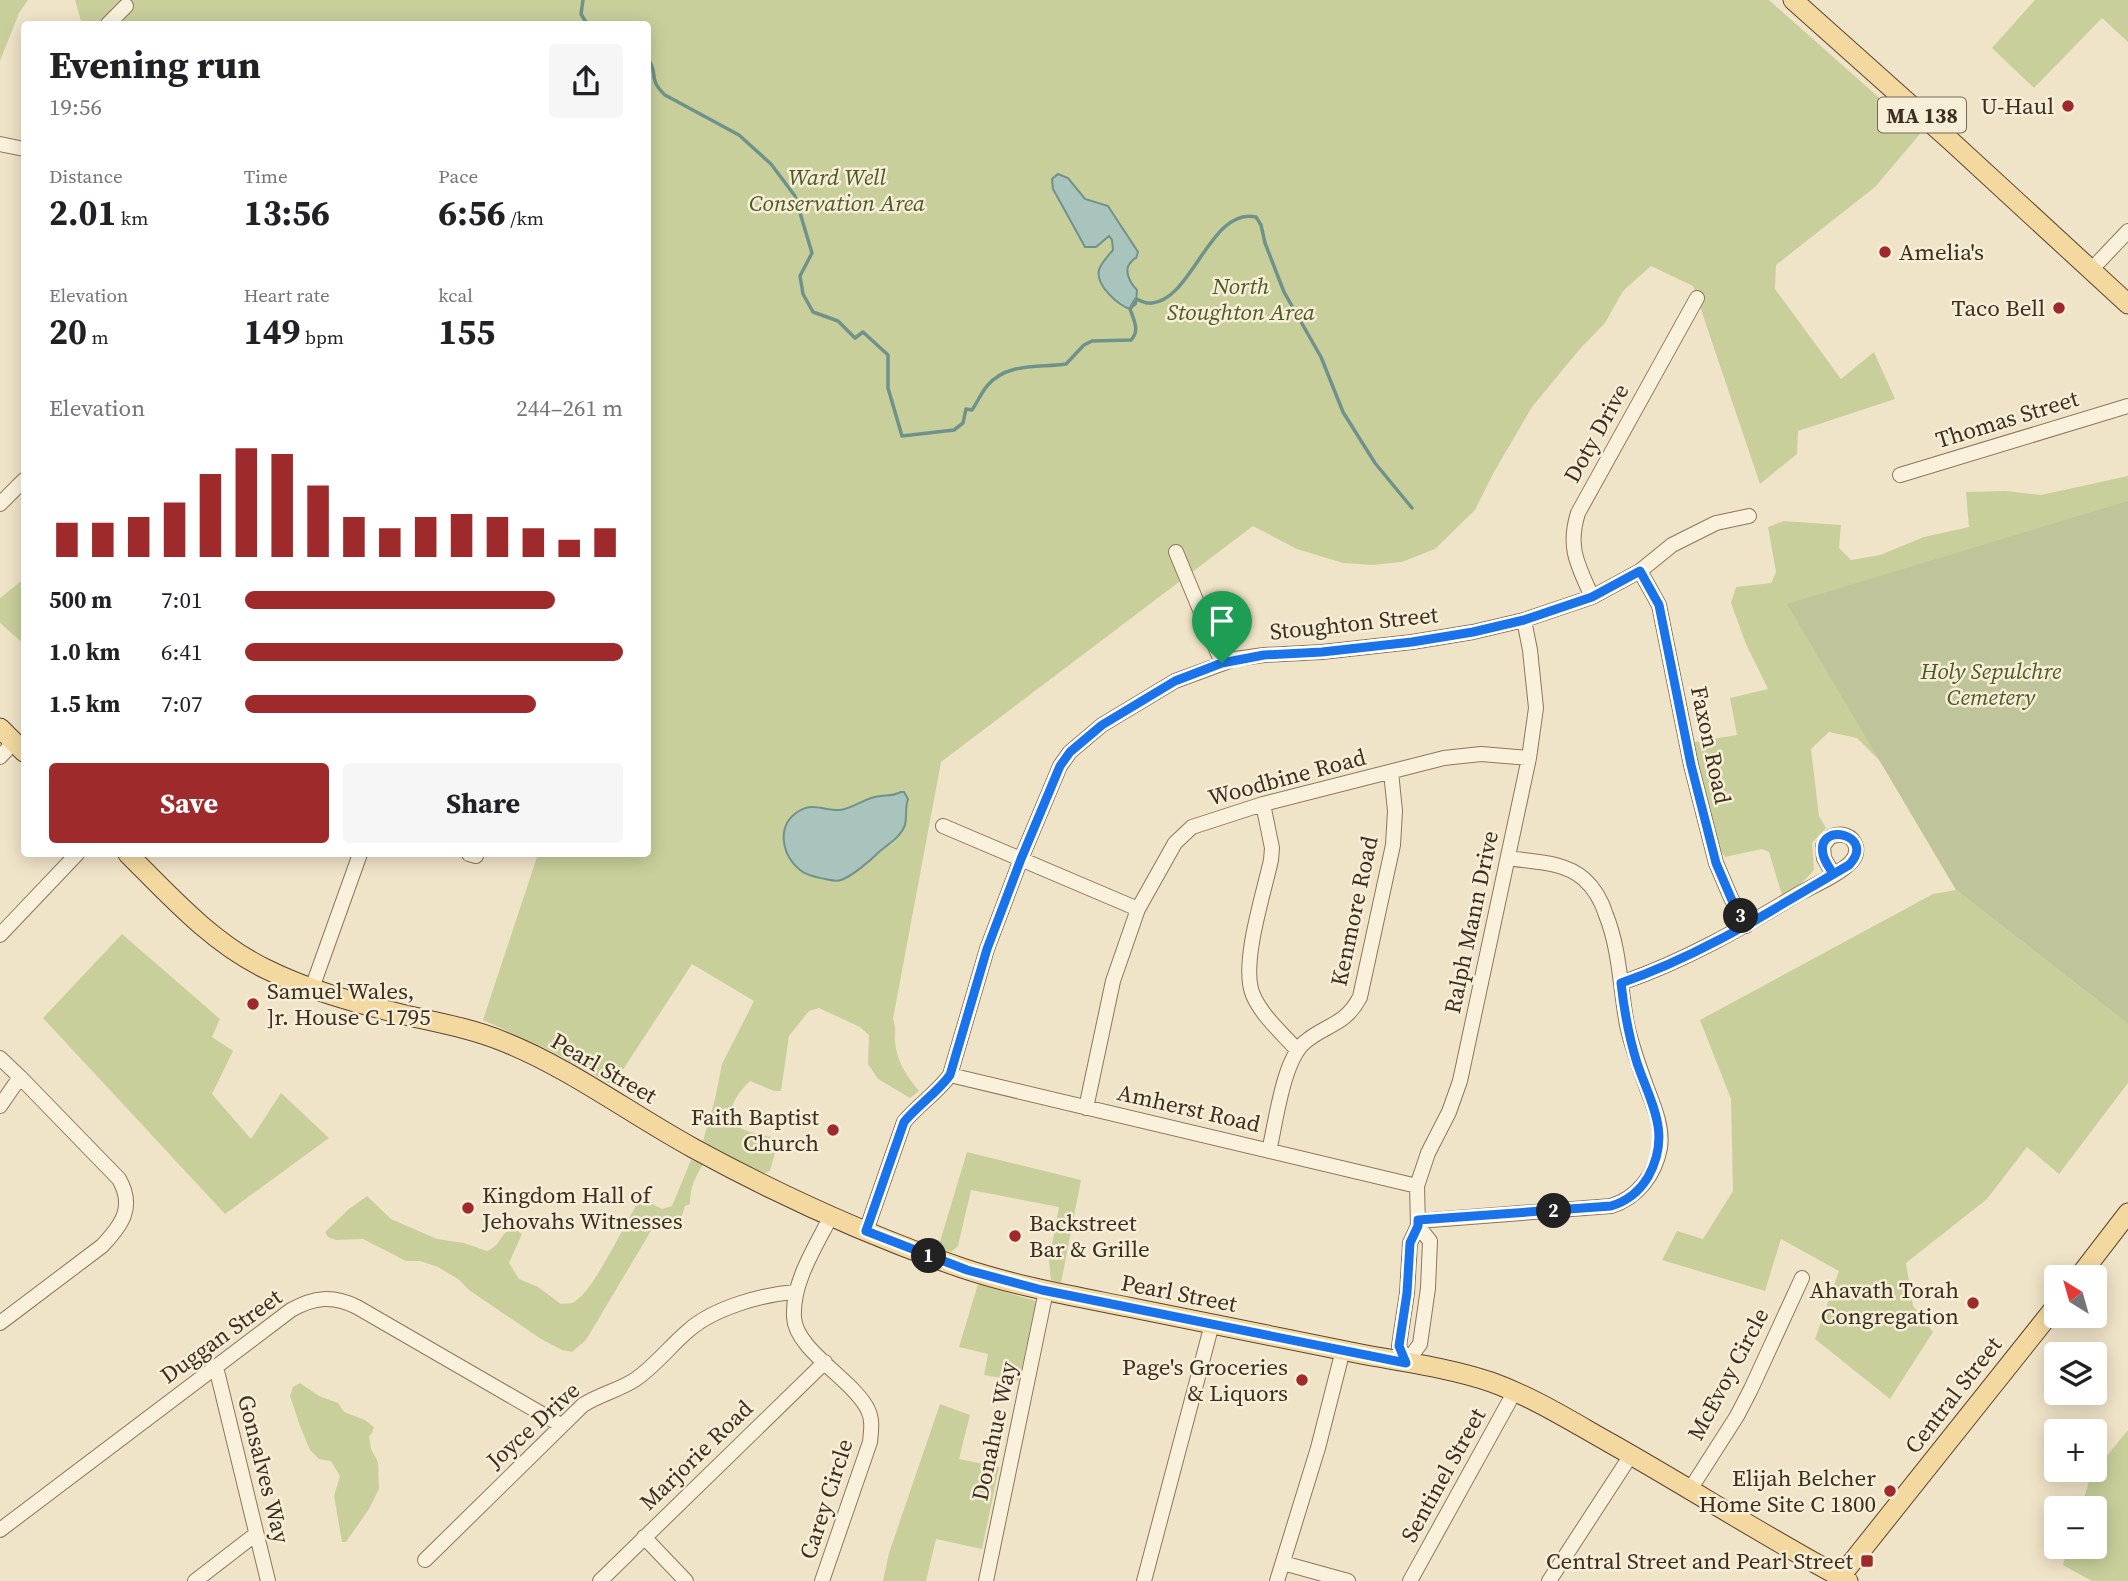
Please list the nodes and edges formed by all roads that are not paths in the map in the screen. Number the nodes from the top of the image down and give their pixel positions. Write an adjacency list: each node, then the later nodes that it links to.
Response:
1 (1793, 0): 7 (main road, MA 138)
2 (126, 6): 3 (street)
3 (111, 21)
4 (0, 144): 5 (street)
5 (21, 148)
6 (2128, 231): 7 (street)
7 (2091, 270): 9 (main road, MA 138)
8 (1697, 298): 17 (street, Doty Drive)
9 (2128, 304)
10 (2128, 406): 11 (street, Thomas Street)
11 (1900, 475)
12 (21, 483): 13 (street)
13 (0, 504)
14 (1749, 516): 16 (street, Stoughton Street)
15 (1176, 551): 19 (street)
16 (1640, 571): 17 (street, Stoughton Street); 33 (street, Faxon Road)
17 (1592, 597): 18 (street, Stoughton Street)
18 (1524, 620): 19 (street, Stoughton Street); 22 (street, Ralph Mann Drive)
19 (1222, 663): 30 (street, Stoughton Street)
20 (13, 740): 21 (street)
21 (0, 757)
22 (1529, 758): 23 (street, Woodbine Road); 29 (street, Ralph Mann Drive)
23 (1391, 772): 24 (street, Woodbine Road); 37 (street, Kenmore Road)
24 (1263, 804): 32 (street, Woodbine Road); 37 (street)
25 (943, 826): 30 (street)
26 (74, 857): 34 (street)
27 (131, 857): 36 (main road, Pearl Street)
28 (359, 857): 36 (street)
29 (1508, 858): 35 (street); 44 (street, Ralph Mann Drive)
30 (1021, 859): 32 (street); 39 (street, Stoughton Street)
31 (1833, 874): 33 (street)
32 (1138, 909): 42 (street, Woodbine Road)
33 (1746, 926): 35 (street)
34 (0, 935)
35 (1621, 983): 47 (street)
36 (312, 988): 46 (main road, Pearl Street)
37 (1297, 1050): 43 (street)
38 (0, 1058): 40 (street)
39 (950, 1075): 42 (street, Amherst Road); 48 (street, Stoughton Street)
40 (20, 1077): 41 (street); 54 (street)
41 (0, 1106)
42 (1086, 1108): 43 (street, Amherst Road)
43 (1269, 1151): 44 (street, Amherst Road)
44 (1417, 1186): 47 (street, Ralph Mann Drive)
45 (2128, 1213): 49 (main road)
46 (831, 1216): 48 (main road, Pearl Street); 52 (street, Carey Circle)
47 (1418, 1223): 58 (street, Ralph Mann Drive); 58 (street, Ralph Mann Drive)
48 (866, 1231): 51 (main road, Pearl Street)
49 (2088, 1265)
50 (1802, 1278): 63 (street, McEvoy Circle)
51 (1046, 1291): 55 (main road, Pearl Street); 75 (street, Donahue Way)
52 (796, 1292): 57 (street, Carey Circle); 61 (street, Joyce Drive)
53 (2044, 1321): 69 (main road, Central Street)
54 (0, 1323)
55 (1212, 1324): 56 (main road, Pearl Street); 76 (street)
56 (1343, 1350): 58 (main road, Pearl Street); 68 (street)
57 (825, 1362): 66 (street, Marjorie Road); 74 (street, Carey Circle)
58 (1406, 1363): 60 (main road, Pearl Street)
59 (216, 1367): 61 (street, Duggan Street); 64 (street, Duggan Street); 65 (street, Gonsalves Way)
60 (1515, 1391): 62 (main road, Pearl Street); 79 (street, Sentinel Street)
61 (561, 1425): 67 (street, Joyce Drive)
62 (1631, 1455): 63 (main road, Pearl Street); 80 (street)
63 (1691, 1488): 69 (main road, Pearl Street)
64 (0, 1530)
65 (256, 1534): 70 (street); 71 (street, Gonsalves Way)
66 (644, 1537): 72 (street, Marjorie Road); 73 (street)
67 (425, 1560)
68 (1283, 1563): 77 (street); 78 (street)
69 (1842, 1580)
70 (195, 1581)
71 (268, 1581)
72 (600, 1581)
73 (686, 1581)
74 (822, 1581)
75 (986, 1581)
76 (1144, 1581)
77 (1278, 1581)
78 (1348, 1581)
79 (1410, 1581)
80 (1549, 1581)

